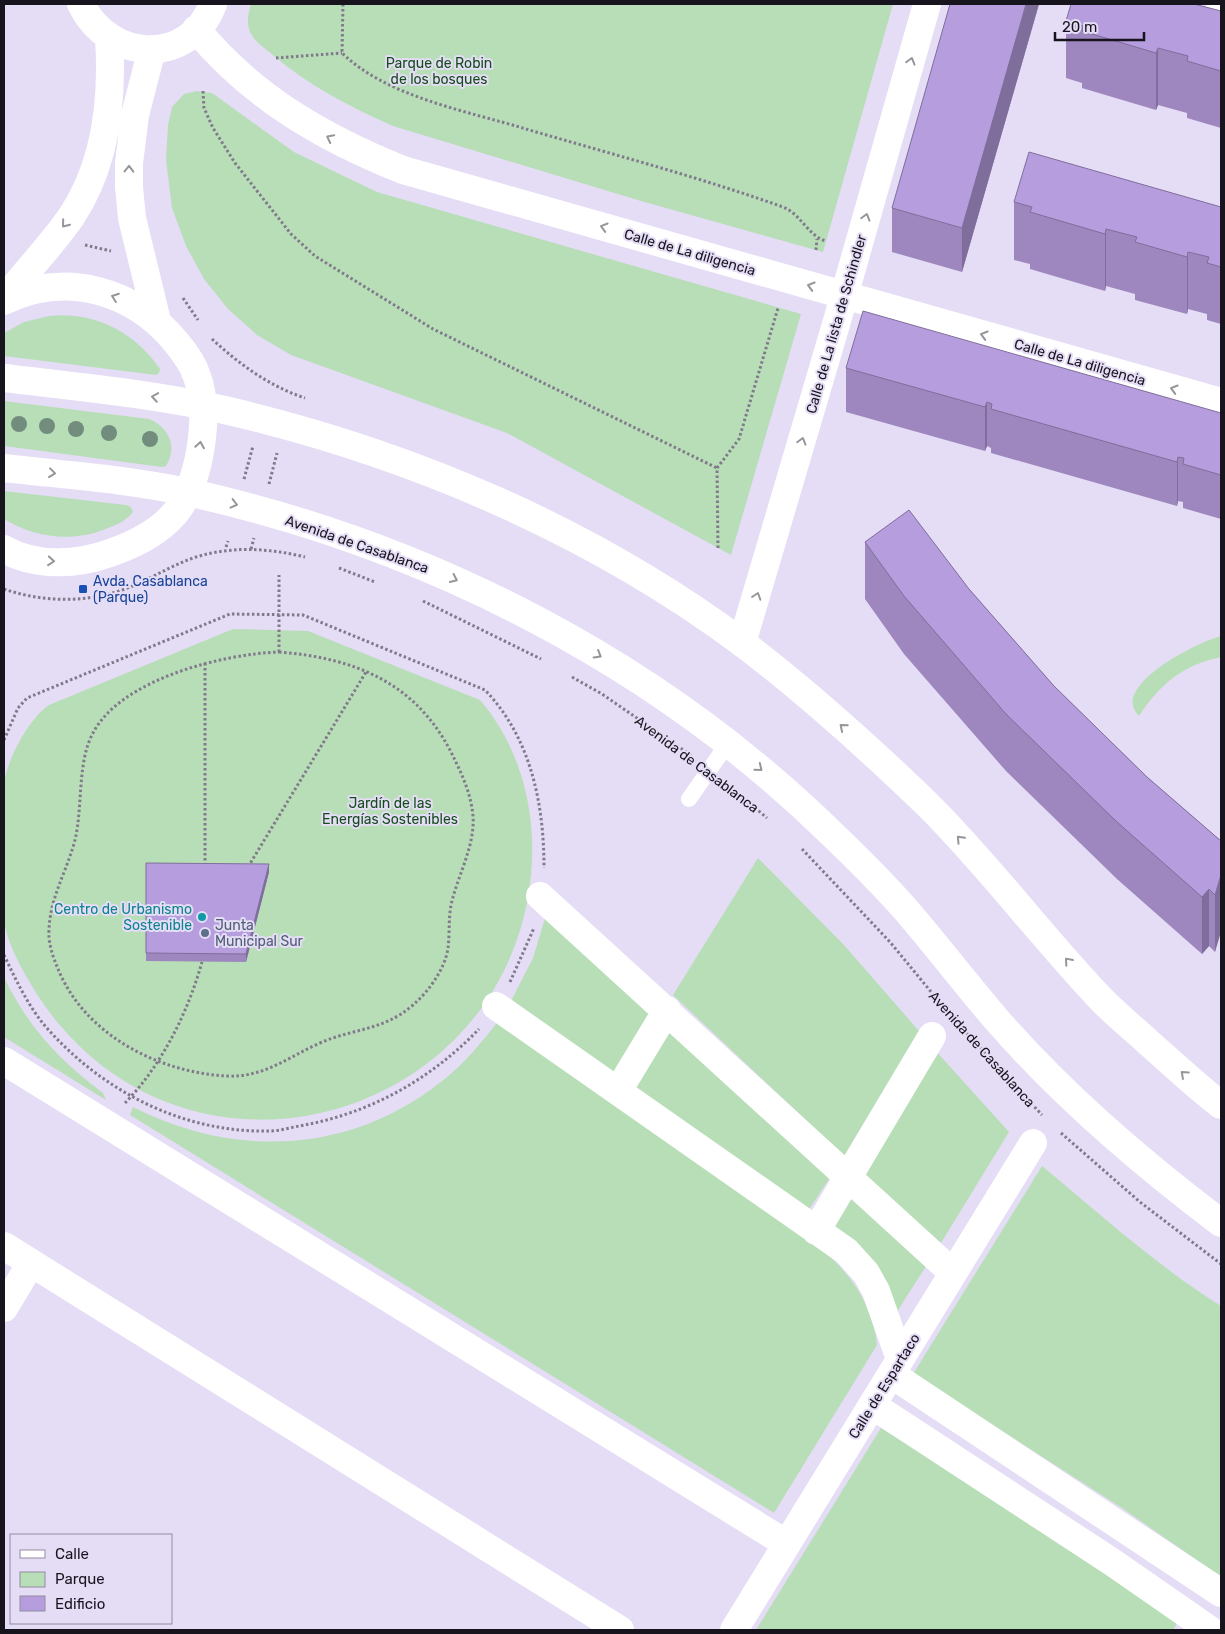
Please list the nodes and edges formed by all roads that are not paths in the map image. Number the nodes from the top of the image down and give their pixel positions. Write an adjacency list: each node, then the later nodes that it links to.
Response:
1 (80, 4): 5 (street)
2 (213, 4): 4 (street)
3 (927, 4): 7 (street, Calle de La lista de Schindler, one-way to 3)
4 (196, 29): 6 (street); 7 (street, Calle de La diligencia, one-way to 4)
5 (109, 38): 6 (street); 8 (street, one-way to 8)
6 (152, 49): 9 (street, one-way to 6)
7 (844, 295): 11 (street, Calle de La diligencia, one-way to 7); 16 (street, Calle de La lista de Schindler, one-way to 7)
8 (4, 300): 9 (street, one-way to 8)
9 (157, 321): 12 (street)
10 (4, 378): 12 (street, one-way to 10)
11 (1221, 402)
12 (203, 406): 14 (street, one-way to 12); 16 (street)
13 (4, 468): 14 (street, Avenida de Casablanca, one-way to 14)
14 (187, 492): 15 (street, one-way to 14); 17 (street, Avenida de Casablanca, one-way to 17)
15 (4, 549)
16 (742, 643): 25 (street, one-way to 16)
17 (728, 743): 18 (lane); 28 (street, Avenida de Casablanca, one-way to 28)
18 (689, 799)
19 (540, 896): 21 (street)
20 (496, 1006): 24 (street)
21 (667, 1010): 24 (street); 27 (street)
22 (932, 1036): 27 (street)
23 (4, 1061): 36 (street)
24 (618, 1091): 29 (street)
25 (1221, 1105)
26 (1044, 1135): 32 (street, Calle de Espartaco)
27 (848, 1177): 29 (street); 32 (street)
28 (1221, 1223)
29 (816, 1231): 34 (street)
30 (4, 1246): 31 (street)
31 (31, 1263): 33 (street); 38 (street)
32 (953, 1273): 34 (street, Calle de Espartaco)
33 (4, 1308)
34 (896, 1366): 35 (street, Calle de Espartaco); 37 (street)
35 (872, 1405): 36 (street, Calle de Espartaco); 40 (street)
36 (787, 1544): 39 (street, Calle de Espartaco)
37 (1221, 1593)
38 (620, 1630)
39 (734, 1630)
40 (1210, 1630)

